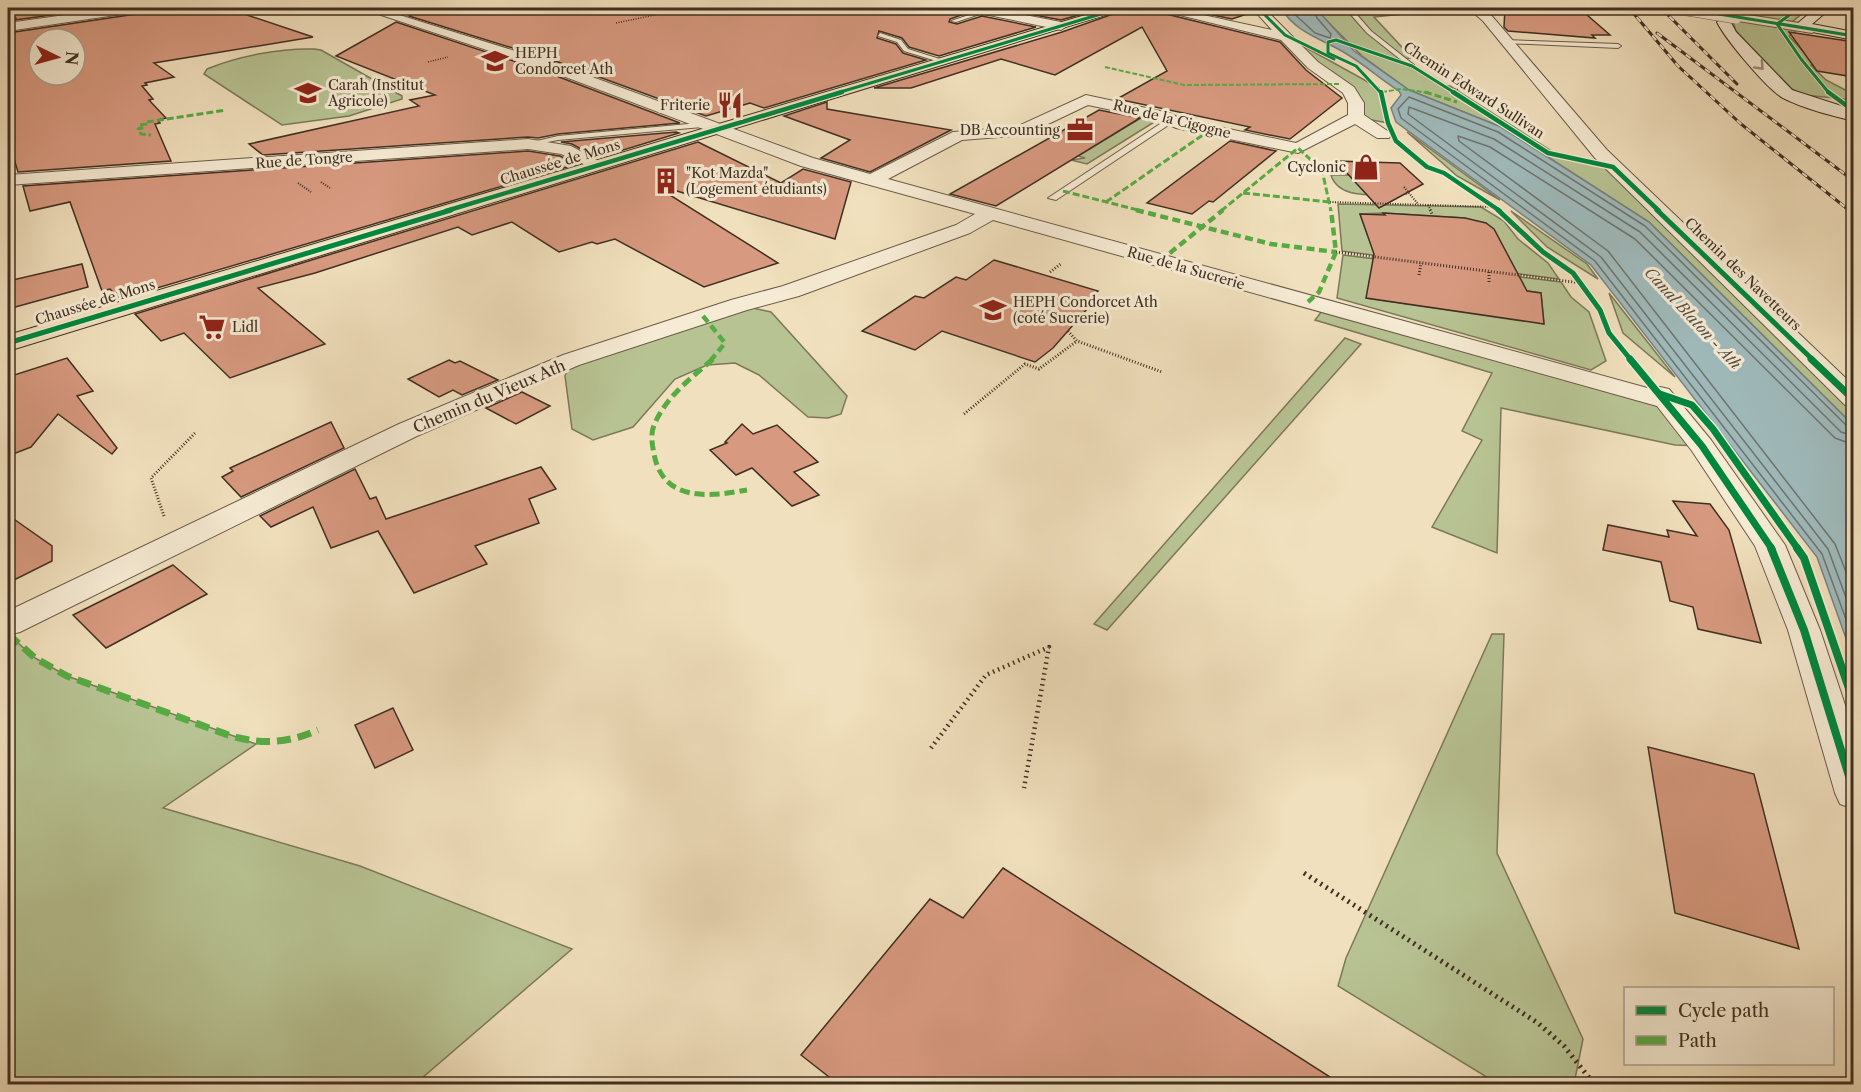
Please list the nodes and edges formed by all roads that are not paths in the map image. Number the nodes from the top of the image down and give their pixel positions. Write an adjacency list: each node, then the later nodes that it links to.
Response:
1 (136, 8): 17 (street)
2 (373, 8): 28 (street, Rue de la Sucrerie)
3 (974, 8): 12 (street)
4 (1102, 8): 15 (main road, Chaussée de Mons)
5 (1121, 8): 15 (main road, Chaussée de Mons)
6 (1157, 8): 19 (street)
7 (1258, 8): 19 (street)
8 (1348, 8): 24 (lane, Chemin Edward Sullivan)
9 (1474, 8): 21 (street, Chemin des Navetteurs)
10 (1824, 8): 16 (street)
11 (1688, 9): 13 (street)
12 (989, 10): 14 (lane); 15 (street)
13 (1729, 13): 16 (street); 25 (street, one-way to 25)
14 (954, 21)
15 (1055, 25): 23 (main road, Chaussée de Mons)
16 (1809, 26): 20 (street)
17 (8, 27)
18 (880, 35): 23 (lane)
19 (1286, 36): 26 (street)
20 (1854, 36)
21 (1506, 41): 22 (lane); 38 (street, Chemin des Navetteurs)
22 (1618, 46)
23 (938, 60): 28 (main road, Chaussée de Mons)
24 (1409, 65)
25 (1854, 115)
26 (1356, 117): 27 (street, Rue de la Cigogne); 29 (street)
27 (1172, 120): 33 (street, Rue de la Cigogne); 34 (lane)
28 (715, 126): 30 (lane); 31 (main road, Chaussée de Mons); 33 (street, Rue de la Sucrerie)
29 (1383, 135)
30 (528, 144): 31 (street, Rue de Tongre); 32 (street, Rue de Tongre)
31 (593, 163): 36 (main road, Chaussée de Mons); 37 (main road, Chaussée de Mons)
32 (8, 180)
33 (870, 181): 35 (street, Rue de la Sucrerie)
34 (1053, 198)
35 (989, 214): 39 (street, Chemin du Vieux Ath); 40 (street, Rue de la Sucrerie)
36 (8, 332)
37 (8, 343)
38 (1854, 400)
39 (8, 624)
40 (1854, 793)

